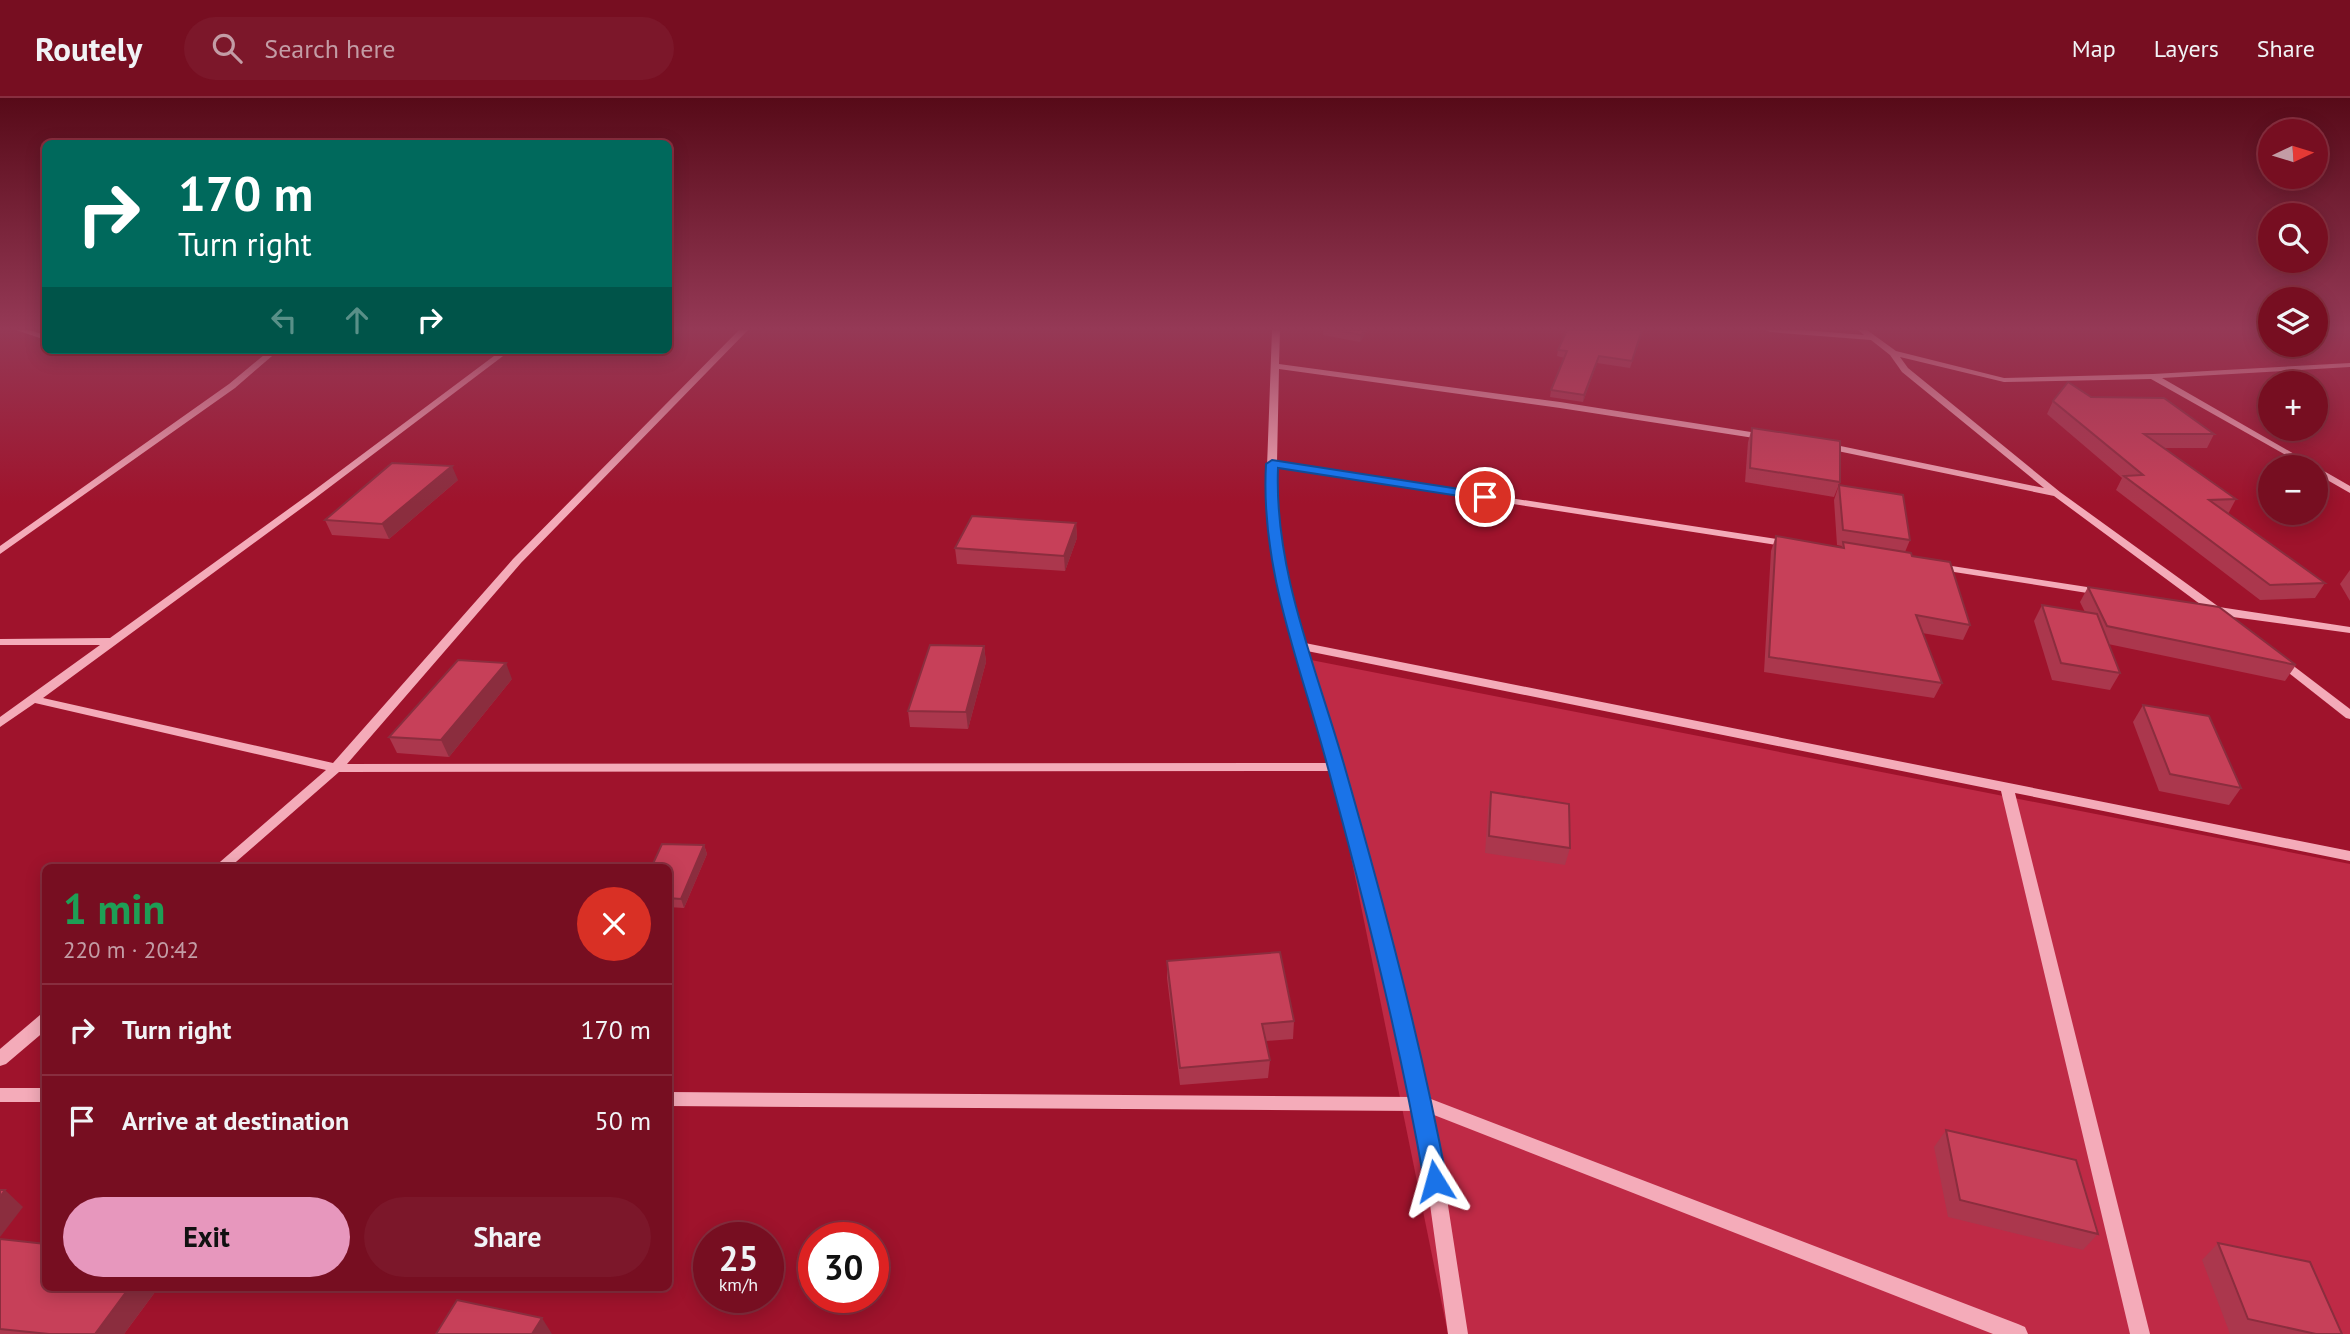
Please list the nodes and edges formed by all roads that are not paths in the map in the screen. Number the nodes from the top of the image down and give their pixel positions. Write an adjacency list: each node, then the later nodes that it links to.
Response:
1 (230, 388): 18 (street)
2 (456, 388): 25 (street)
3 (687, 388): 33 (street)
4 (1274, 388): 11 (street)
5 (1433, 388): 8 (street)
6 (1927, 388): 16 (street)
7 (2173, 388): 10 (street)
8 (1783, 440)
9 (1809, 443): 16 (street)
10 (2291, 455)
11 (1272, 464): 17 (street); 27 (street)
12 (2328, 476): 13 (street)
13 (2335, 480): 14 (street); 15 (street)
14 (2350, 482)
15 (2350, 490)
16 (2057, 494): 22 (street)
17 (1803, 546)
18 (0, 551)
19 (1925, 565): 20 (street)
20 (2110, 594)
21 (2190, 606): 22 (street)
22 (2216, 610): 23 (street); 24 (street)
23 (2237, 626)
24 (2350, 630)
25 (112, 641): 26 (street); 29 (street)
26 (0, 642)
27 (1300, 646): 32 (street); 34 (street)
28 (2268, 651): 30 (street)
29 (33, 699): 31 (street); 33 (street)
30 (2350, 715)
31 (0, 723)
32 (1336, 767): 33 (street); 42 (street)
33 (336, 768): 36 (street)
34 (2007, 788): 35 (street); 45 (street)
35 (2350, 856)
36 (225, 864)
37 (42, 1023): 38 (street)
38 (0, 1059)
39 (0, 1095): 40 (street)
40 (42, 1095)
41 (672, 1099): 42 (street)
42 (1424, 1104): 43 (street); 44 (street)
43 (1458, 1334)
44 (2018, 1334)
45 (2140, 1334)

